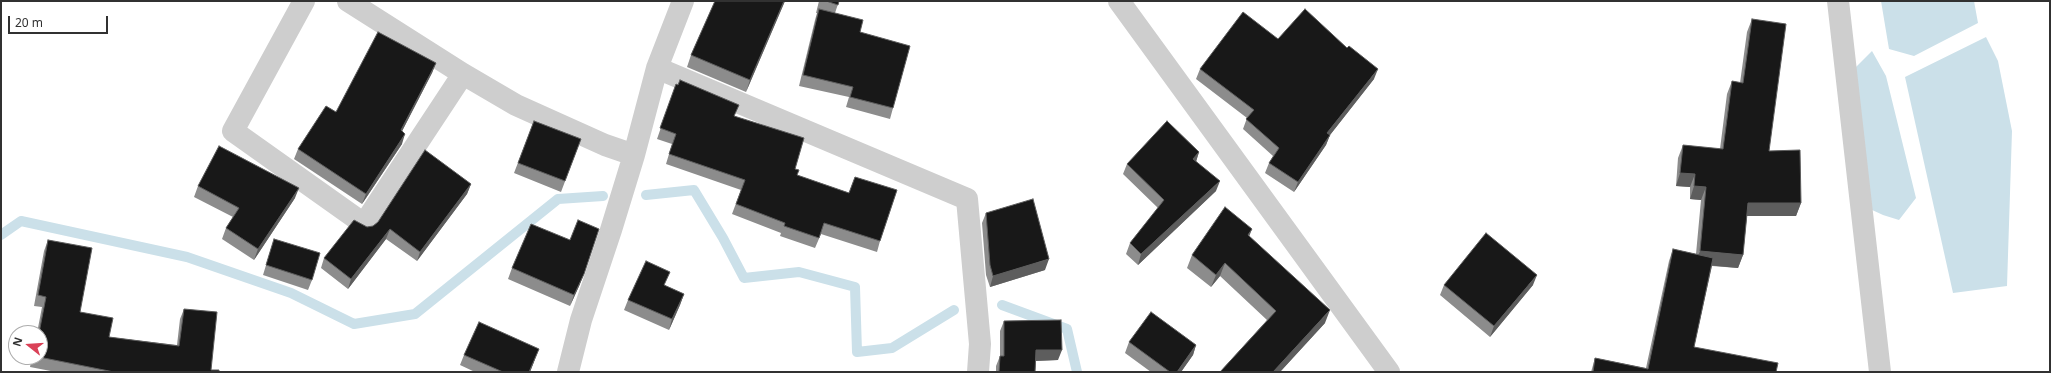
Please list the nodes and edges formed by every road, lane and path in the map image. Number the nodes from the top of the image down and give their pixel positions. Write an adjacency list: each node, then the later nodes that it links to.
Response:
1 (304, 1): 7 (street)
2 (348, 1): 7 (street)
3 (683, 1): 6 (street)
4 (1838, 1): 12 (street)
5 (1129, 5): 11 (street)
6 (657, 68): 8 (street); 10 (street)
7 (463, 74): 8 (street)
8 (634, 155): 9 (street)
9 (568, 372)
10 (978, 372)
11 (1389, 372)
12 (1880, 372)

